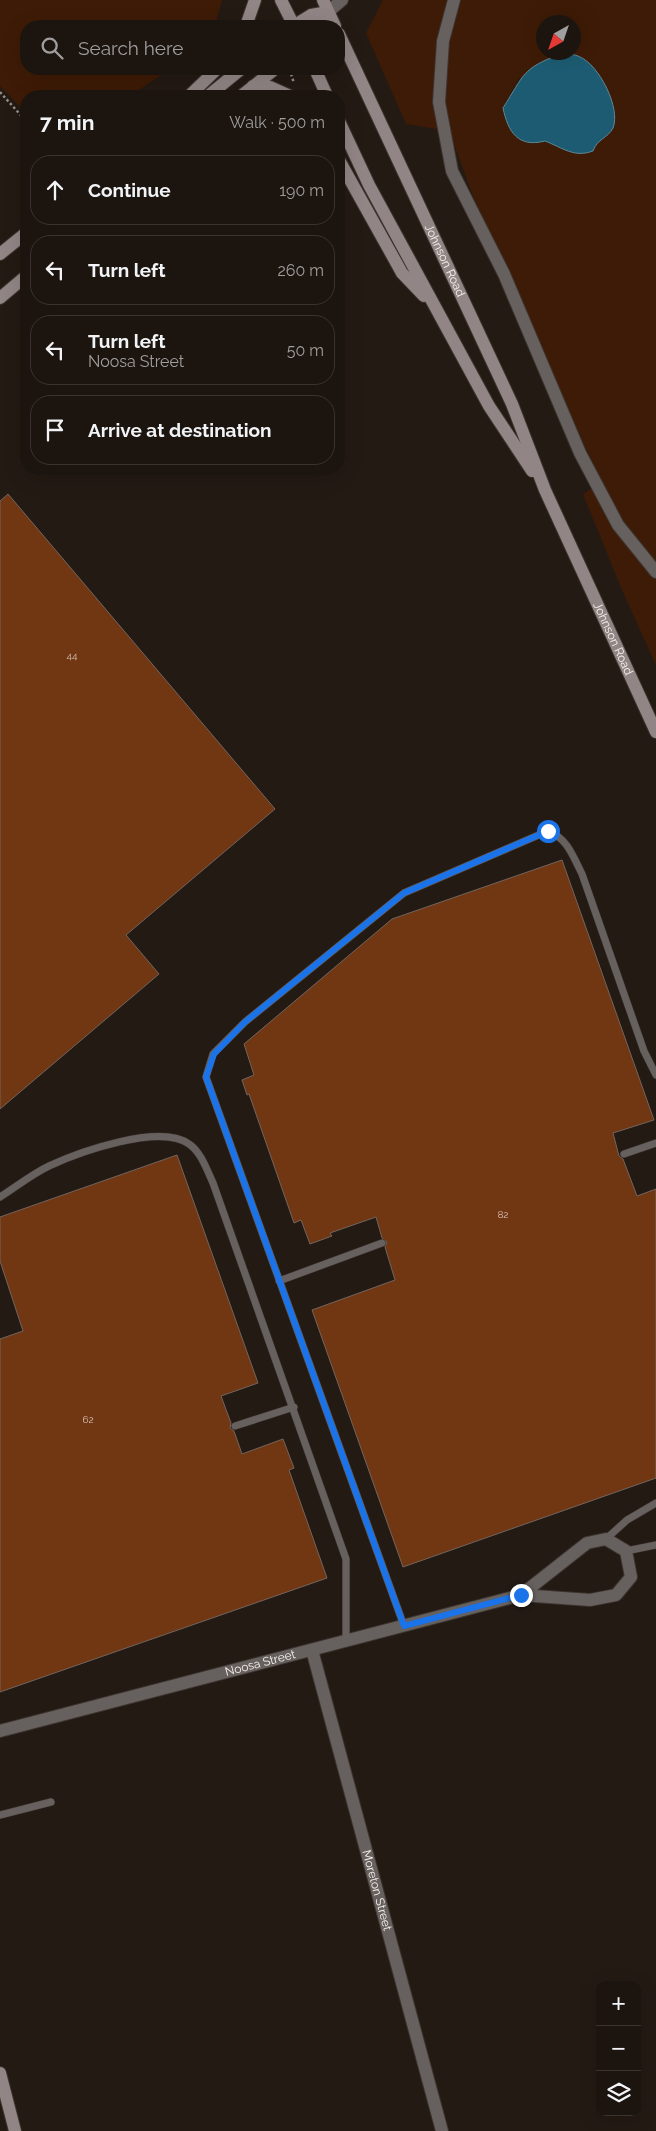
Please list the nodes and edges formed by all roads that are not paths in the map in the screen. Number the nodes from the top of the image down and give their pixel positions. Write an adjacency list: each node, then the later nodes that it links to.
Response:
1 (255, 0): 6 (main road)
2 (281, 0): 7 (main road)
3 (342, 0): 5 (street)
4 (454, 0): 30 (street)
5 (326, 6): 8 (main road); 9 (main road); 10 (main road)
6 (248, 20)
7 (291, 20)
8 (303, 20)
9 (322, 20)
10 (332, 20)
11 (345, 47): 29 (main road, Johnson Road)
12 (211, 75): 17 (main road)
13 (234, 75): 18 (main road)
14 (267, 75): 16 (main road)
15 (318, 75): 21 (main road)
16 (253, 86): 19 (main road); 20 (main road)
17 (195, 90)
18 (215, 90)
19 (248, 90)
20 (278, 90)
21 (324, 90)
22 (345, 134): 28 (main road, Johnson Road)
23 (345, 171): 28 (main road, Johnson Road)
24 (20, 238): 25 (main road)
25 (0, 254)
26 (20, 281): 27 (main road)
27 (0, 298)
28 (436, 309): 29 (main road, Johnson Road)
29 (545, 490): 31 (main road, Johnson Road)
30 (656, 572)
31 (656, 732)
32 (656, 1075): 37 (lane)
33 (656, 1143): 34 (lane)
34 (624, 1154)
35 (0, 1197): 38 (lane)
36 (382, 1243): 37 (lane)
37 (278, 1280): 45 (lane)
38 (294, 1407): 39 (lane); 46 (lane)
39 (235, 1426)
40 (656, 1503): 41 (lane)
41 (606, 1539): 43 (street); 44 (street, Noosa Street)
42 (656, 1544): 43 (lane)
43 (626, 1551): 44 (street, Noosa Street)
44 (521, 1595): 45 (street, Noosa Street)
45 (404, 1626): 46 (street, Noosa Street)
46 (346, 1640): 47 (street, Noosa Street)
47 (312, 1650): 48 (street, Noosa Street); 53 (street, Moreton Street)
48 (0, 1731)
49 (51, 1802): 50 (lane)
50 (0, 1815)
51 (0, 2073): 52 (main road)
52 (15, 2131)
53 (442, 2131)

